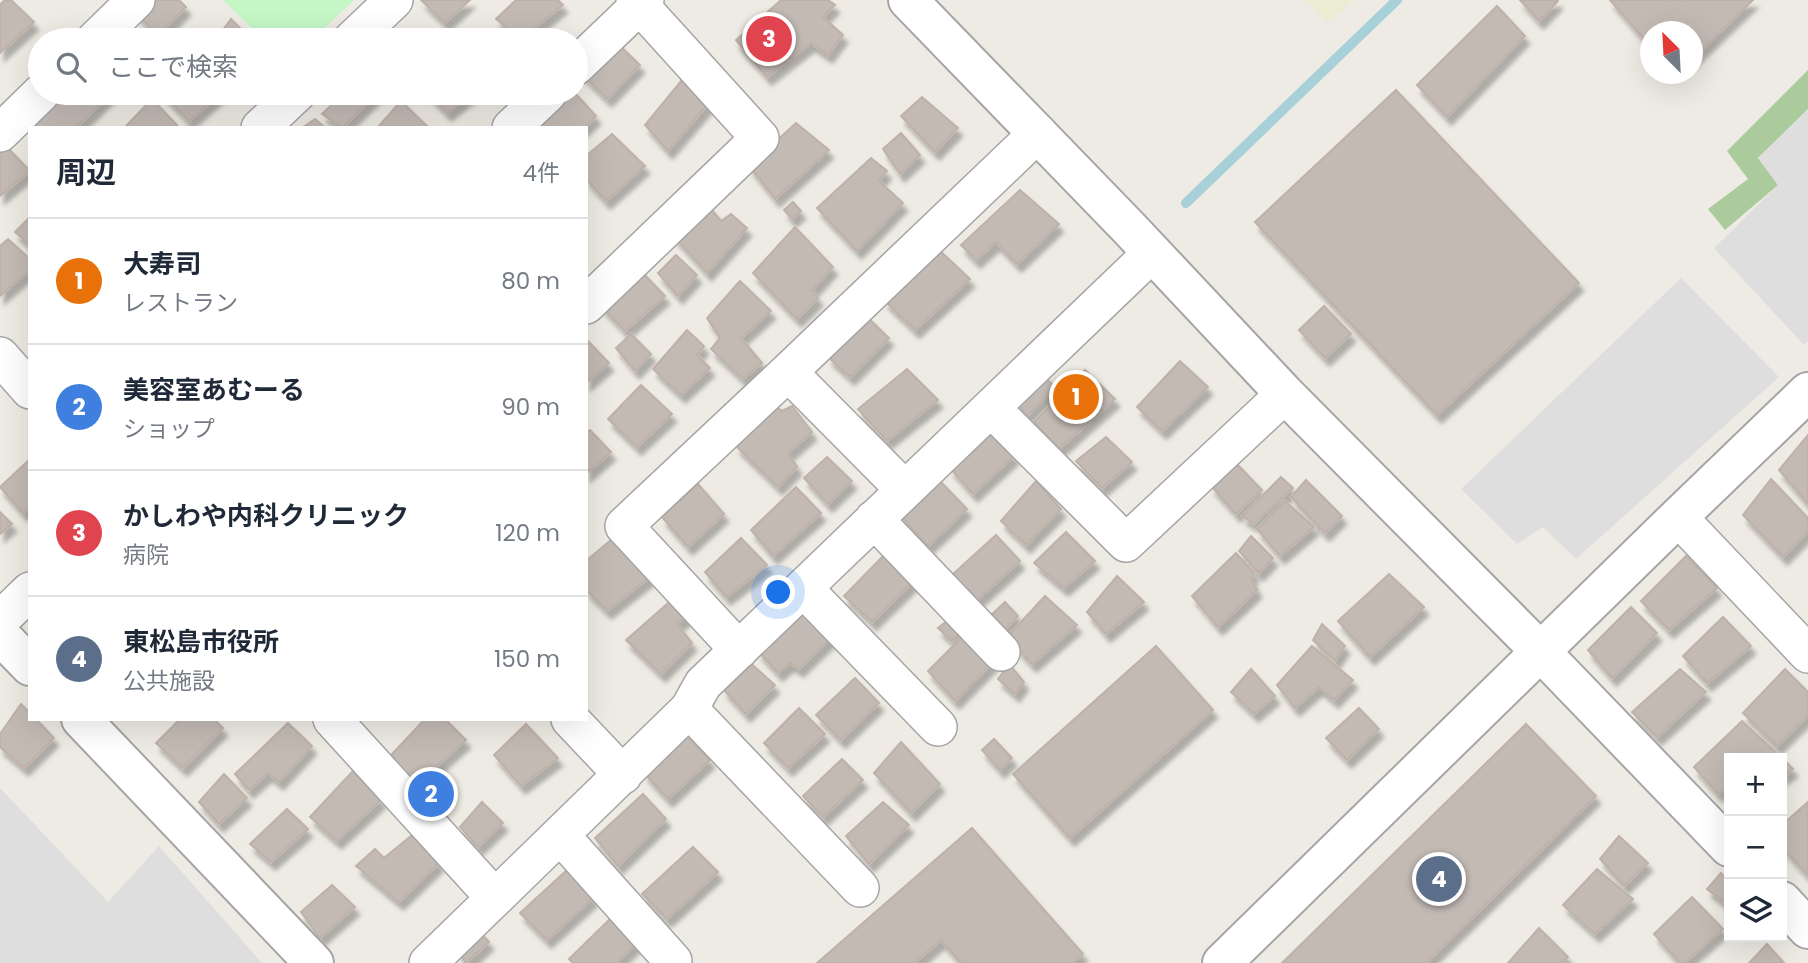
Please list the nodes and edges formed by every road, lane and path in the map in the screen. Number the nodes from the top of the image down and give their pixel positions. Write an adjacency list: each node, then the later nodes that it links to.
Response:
1 (136, 0): 5 (street)
2 (394, 0): 6 (street)
3 (908, 0): 14 (street)
4 (640, 2): 7 (street); 16 (street)
5 (107, 28)
6 (365, 28)
7 (588, 54)
8 (29, 105): 13 (street)
9 (284, 105): 11 (street)
10 (535, 105): 12 (street)
11 (262, 126)
12 (513, 126)
13 (0, 133)
14 (1038, 133): 15 (street); 17 (street)
15 (1152, 253): 19 (street); 20 (street)
16 (588, 303)
17 (788, 373): 21 (street); 28 (street)
18 (1808, 392): 22 (street)
19 (1284, 394): 20 (street); 29 (street)
20 (991, 408): 21 (street)
21 (905, 490): 23 (street)
22 (1678, 517): 29 (street); 31 (street)
23 (874, 519): 24 (street); 30 (street)
24 (803, 588): 28 (street); 37 (street)
25 (28, 592): 26 (street)
26 (0, 620)
27 (0, 635): 32 (street)
28 (739, 650): 33 (street)
29 (1540, 651): 40 (street); 48 (street)
30 (1000, 652)
31 (1808, 654)
32 (28, 664)
33 (689, 709): 38 (street); 41 (street)
34 (83, 721): 45 (street)
35 (334, 721): 42 (street)
36 (572, 721): 38 (street)
37 (938, 727)
38 (623, 775): 39 (street)
39 (561, 836): 42 (street); 47 (street)
40 (1724, 842)
41 (860, 888)
42 (495, 898): 46 (street)
43 (1787, 906): 44 (street)
44 (1808, 929)
45 (314, 963)
46 (428, 963)
47 (671, 963)
48 (1222, 963)

